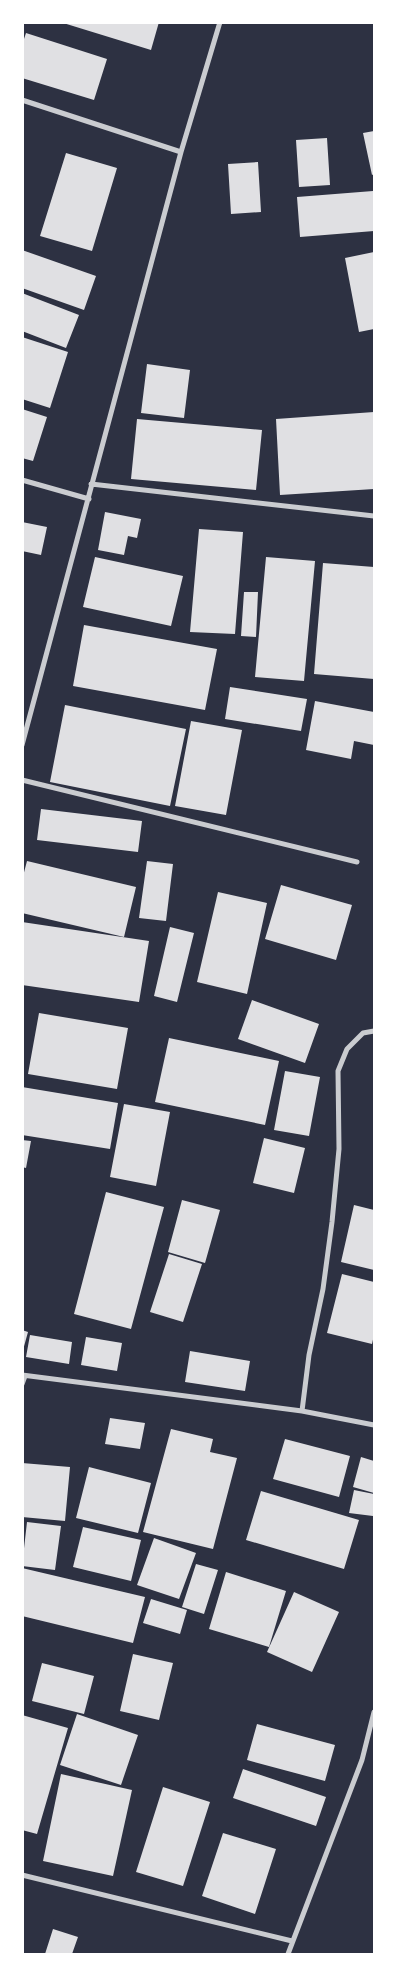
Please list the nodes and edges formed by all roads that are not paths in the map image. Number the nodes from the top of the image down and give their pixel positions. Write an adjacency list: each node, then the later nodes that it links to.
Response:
1 (220, 22): 3 (street)
2 (22, 100): 3 (street)
3 (181, 152): 5 (street)
4 (22, 480): 6 (street)
5 (91, 484): 6 (street); 7 (street)
6 (89, 499): 8 (street)
7 (374, 516)
8 (22, 745)
9 (22, 780): 10 (street)
10 (358, 862)
11 (374, 1031): 14 (street)
12 (24, 1375): 13 (street); 14 (street)
13 (22, 1384)
14 (302, 1411): 15 (street)
15 (374, 1425)
16 (374, 1712): 18 (street)
17 (22, 1875): 18 (street)
18 (292, 1941): 19 (street)
19 (288, 1954)

